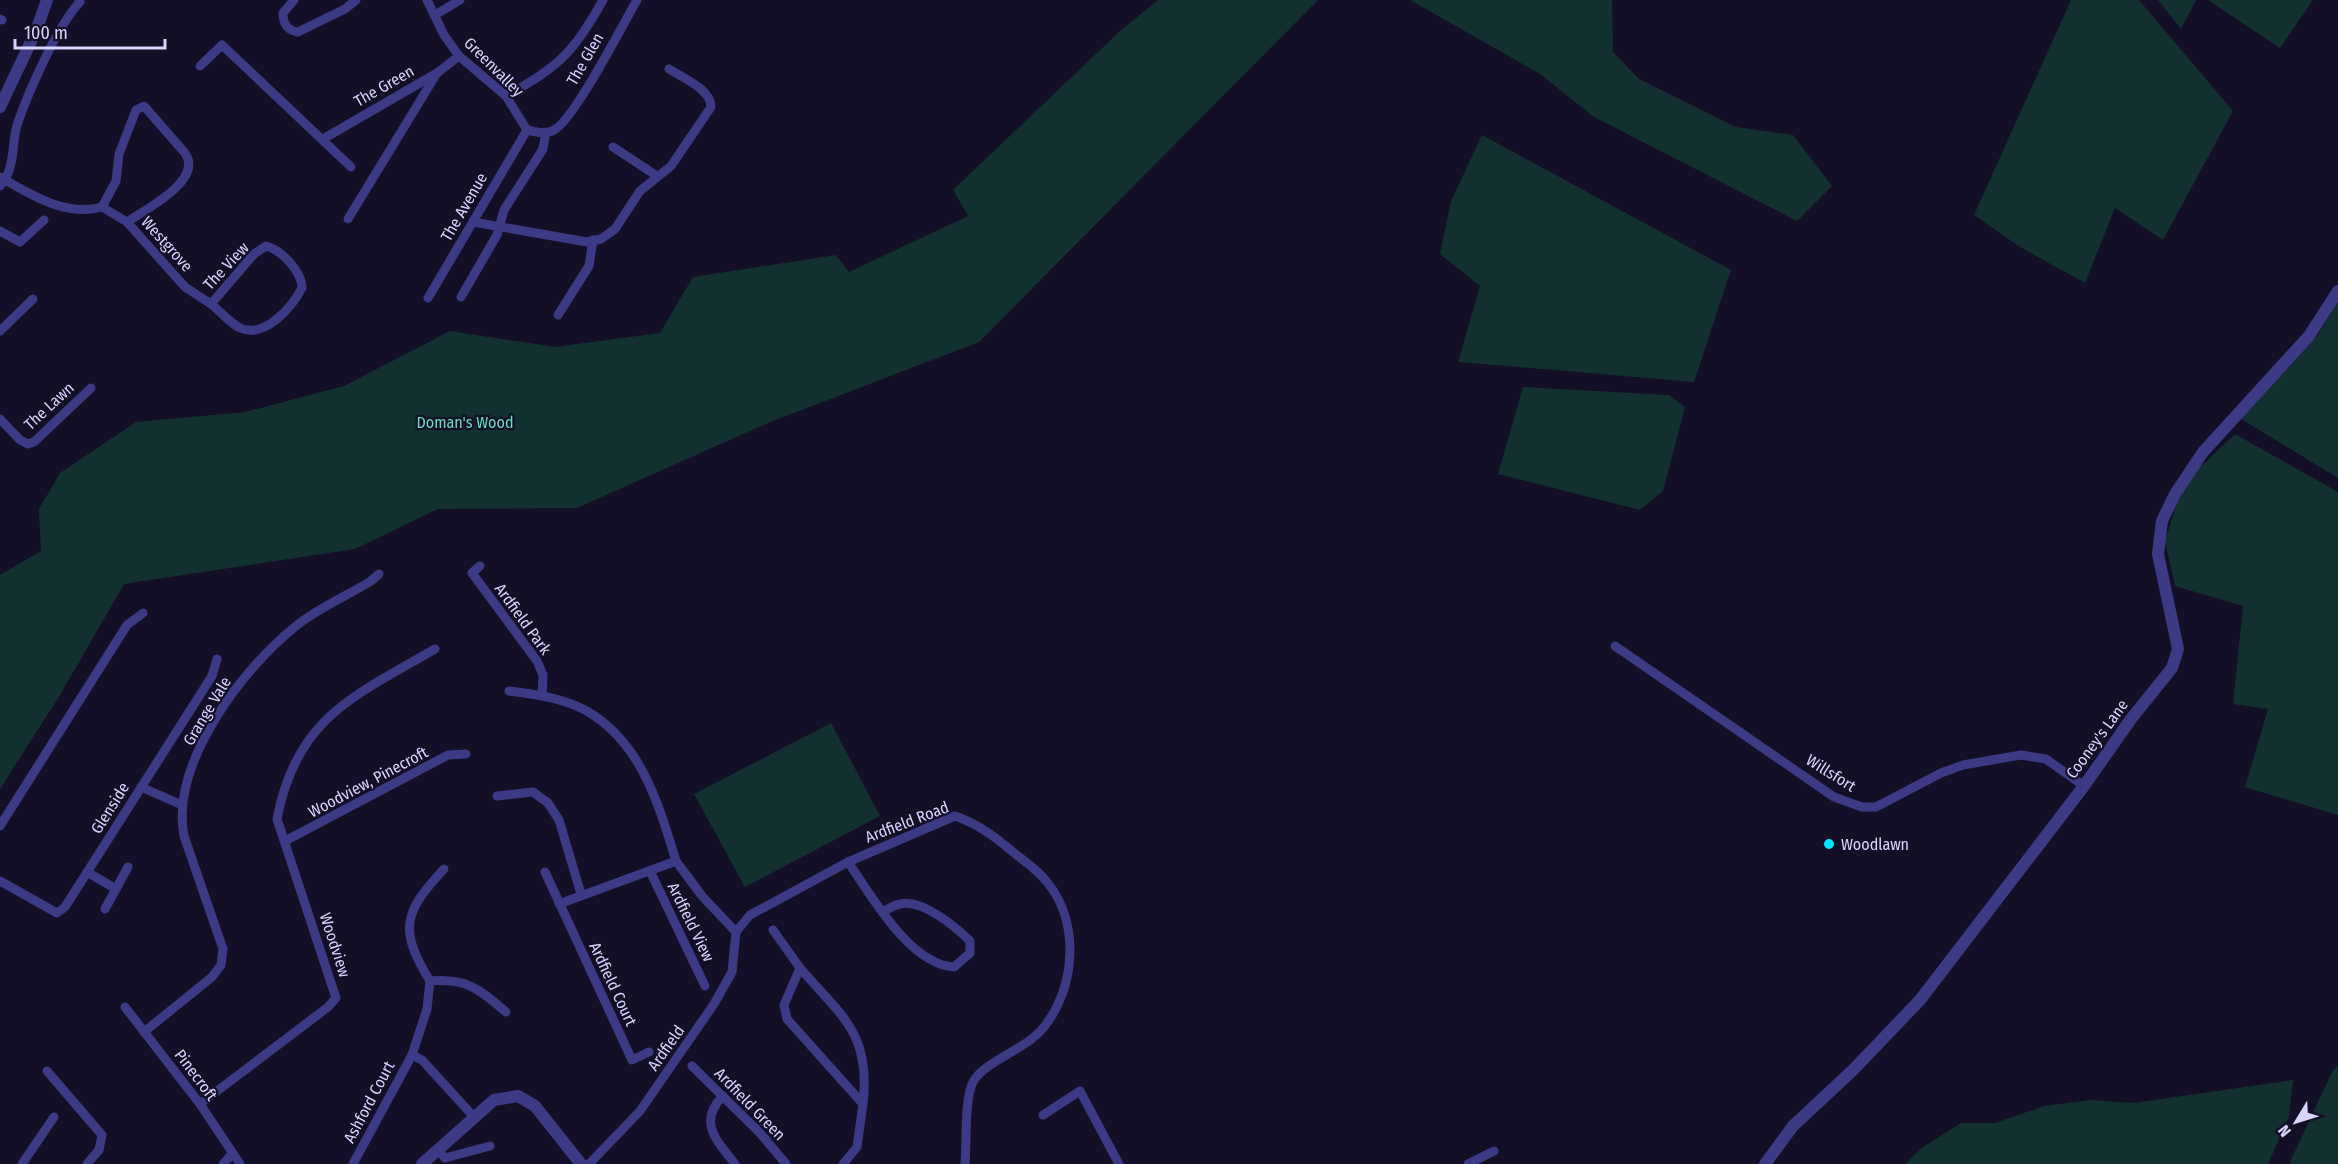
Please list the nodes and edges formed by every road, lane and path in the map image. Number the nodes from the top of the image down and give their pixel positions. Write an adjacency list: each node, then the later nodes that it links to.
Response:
1 (47, 0): 15 (street)
2 (79, 0): 22 (street)
3 (294, 0): 4 (street)
4 (356, 0)
5 (428, 0): 9 (street, Greenvalley)
6 (458, 0): 9 (street)
7 (603, 0): 14 (street)
8 (637, 0): 17 (street, The Glen)
9 (435, 15): 10 (street, Greenvalley)
10 (459, 56): 13 (street, The Green); 14 (street, Greenvalley)
11 (200, 66): 18 (street)
12 (669, 69): 21 (street)
13 (437, 73): 18 (street, The Green); 24 (street)
14 (506, 96): 16 (street, Greenvalley)
15 (0, 107)
16 (527, 130): 17 (street); 27 (street, The Avenue)
17 (550, 131): 28 (street)
18 (323, 139): 20 (street)
19 (613, 147): 21 (street)
20 (351, 167)
21 (657, 176): 30 (street)
22 (2, 181): 23 (street)
23 (102, 207): 26 (street, Westgrove); 26 (street)
24 (348, 219)
25 (44, 220): 29 (street)
26 (127, 222): 35 (street, Westgrove)
27 (473, 222): 28 (street); 33 (street, The Avenue)
28 (499, 227): 30 (street); 32 (street)
29 (0, 231)
30 (593, 240): 36 (street)
31 (2338, 291): 49 (street, Cooney's Lane)
32 (461, 297)
33 (428, 298)
34 (33, 299): 37 (street)
35 (211, 304): 35 (street, The View)
36 (558, 315)
37 (0, 331)
38 (91, 388): 39 (street, The Lawn)
39 (0, 419)
40 (480, 566): 47 (street, Ardfield Park)
41 (379, 574): 52 (street, Grange Vale)
42 (143, 613): 53 (street)
43 (1615, 646): 49 (street, Willsfort)
44 (435, 649): 54 (street)
45 (217, 659): 50 (street, Glenside)
46 (509, 691): 47 (street)
47 (542, 696): 55 (street)
48 (466, 754): 54 (street, Woodview, Pinecroft)
49 (2084, 786): 104 (street, Cooney's Lane)
50 (141, 787): 52 (street); 60 (street, Glenside)
51 (497, 796): 64 (street)
52 (182, 805): 75 (street, Grange Vale)
53 (0, 826)
54 (285, 841): 81 (street, Woodview)
55 (676, 861): 59 (street); 69 (street)
56 (848, 862): 67 (street); 69 (street, Ardfield Road); 101 (street, Ardfield Road)
57 (128, 867): 63 (street)
58 (444, 869): 71 (street)
59 (650, 871): 64 (street); 72 (street, Ardfield View)
60 (87, 872): 62 (street, Glenside); 63 (street)
61 (545, 872): 65 (street)
62 (0, 881)
63 (116, 889): 66 (street)
64 (581, 894): 65 (street)
65 (559, 904): 76 (street, Ardfield Court)
66 (105, 909)
67 (882, 912): 67 (street)
68 (773, 930): 70 (street)
69 (736, 932): 97 (street, Ardfield)
70 (800, 968): 82 (street); 82 (street)
71 (430, 981): 74 (street); 77 (street, Ashford Court)
72 (705, 986)
73 (125, 1007): 75 (street, Pinecroft)
74 (506, 1012)
75 (144, 1032): 81 (street, Pinecroft)
76 (649, 1052)
77 (412, 1055): 84 (street, Ashford Court); 94 (street, Ashford Court)
78 (692, 1066): 80 (street, Ardfield Green)
79 (47, 1071): 91 (street)
80 (723, 1096): 98 (street); 99 (street, Ardfield Green)
81 (200, 1104): 89 (street, Pinecroft)
82 (863, 1104): 100 (street)
83 (1043, 1115): 102 (street)
84 (474, 1117): 87 (street); 96 (street)
85 (54, 1118): 90 (street)
86 (490, 1146): 87 (street)
87 (438, 1150): 95 (street)
88 (1494, 1151): 103 (street)
89 (232, 1155): 92 (street); 93 (street, Pinecroft)
90 (22, 1164)
91 (87, 1164)
92 (223, 1164)
93 (240, 1164)
94 (353, 1164)
95 (422, 1164)
96 (581, 1164)
97 (589, 1164)
98 (735, 1164)
99 (786, 1164)
100 (843, 1164)
101 (965, 1164)
102 (1119, 1164)
103 (1468, 1164)
104 (1764, 1164)

